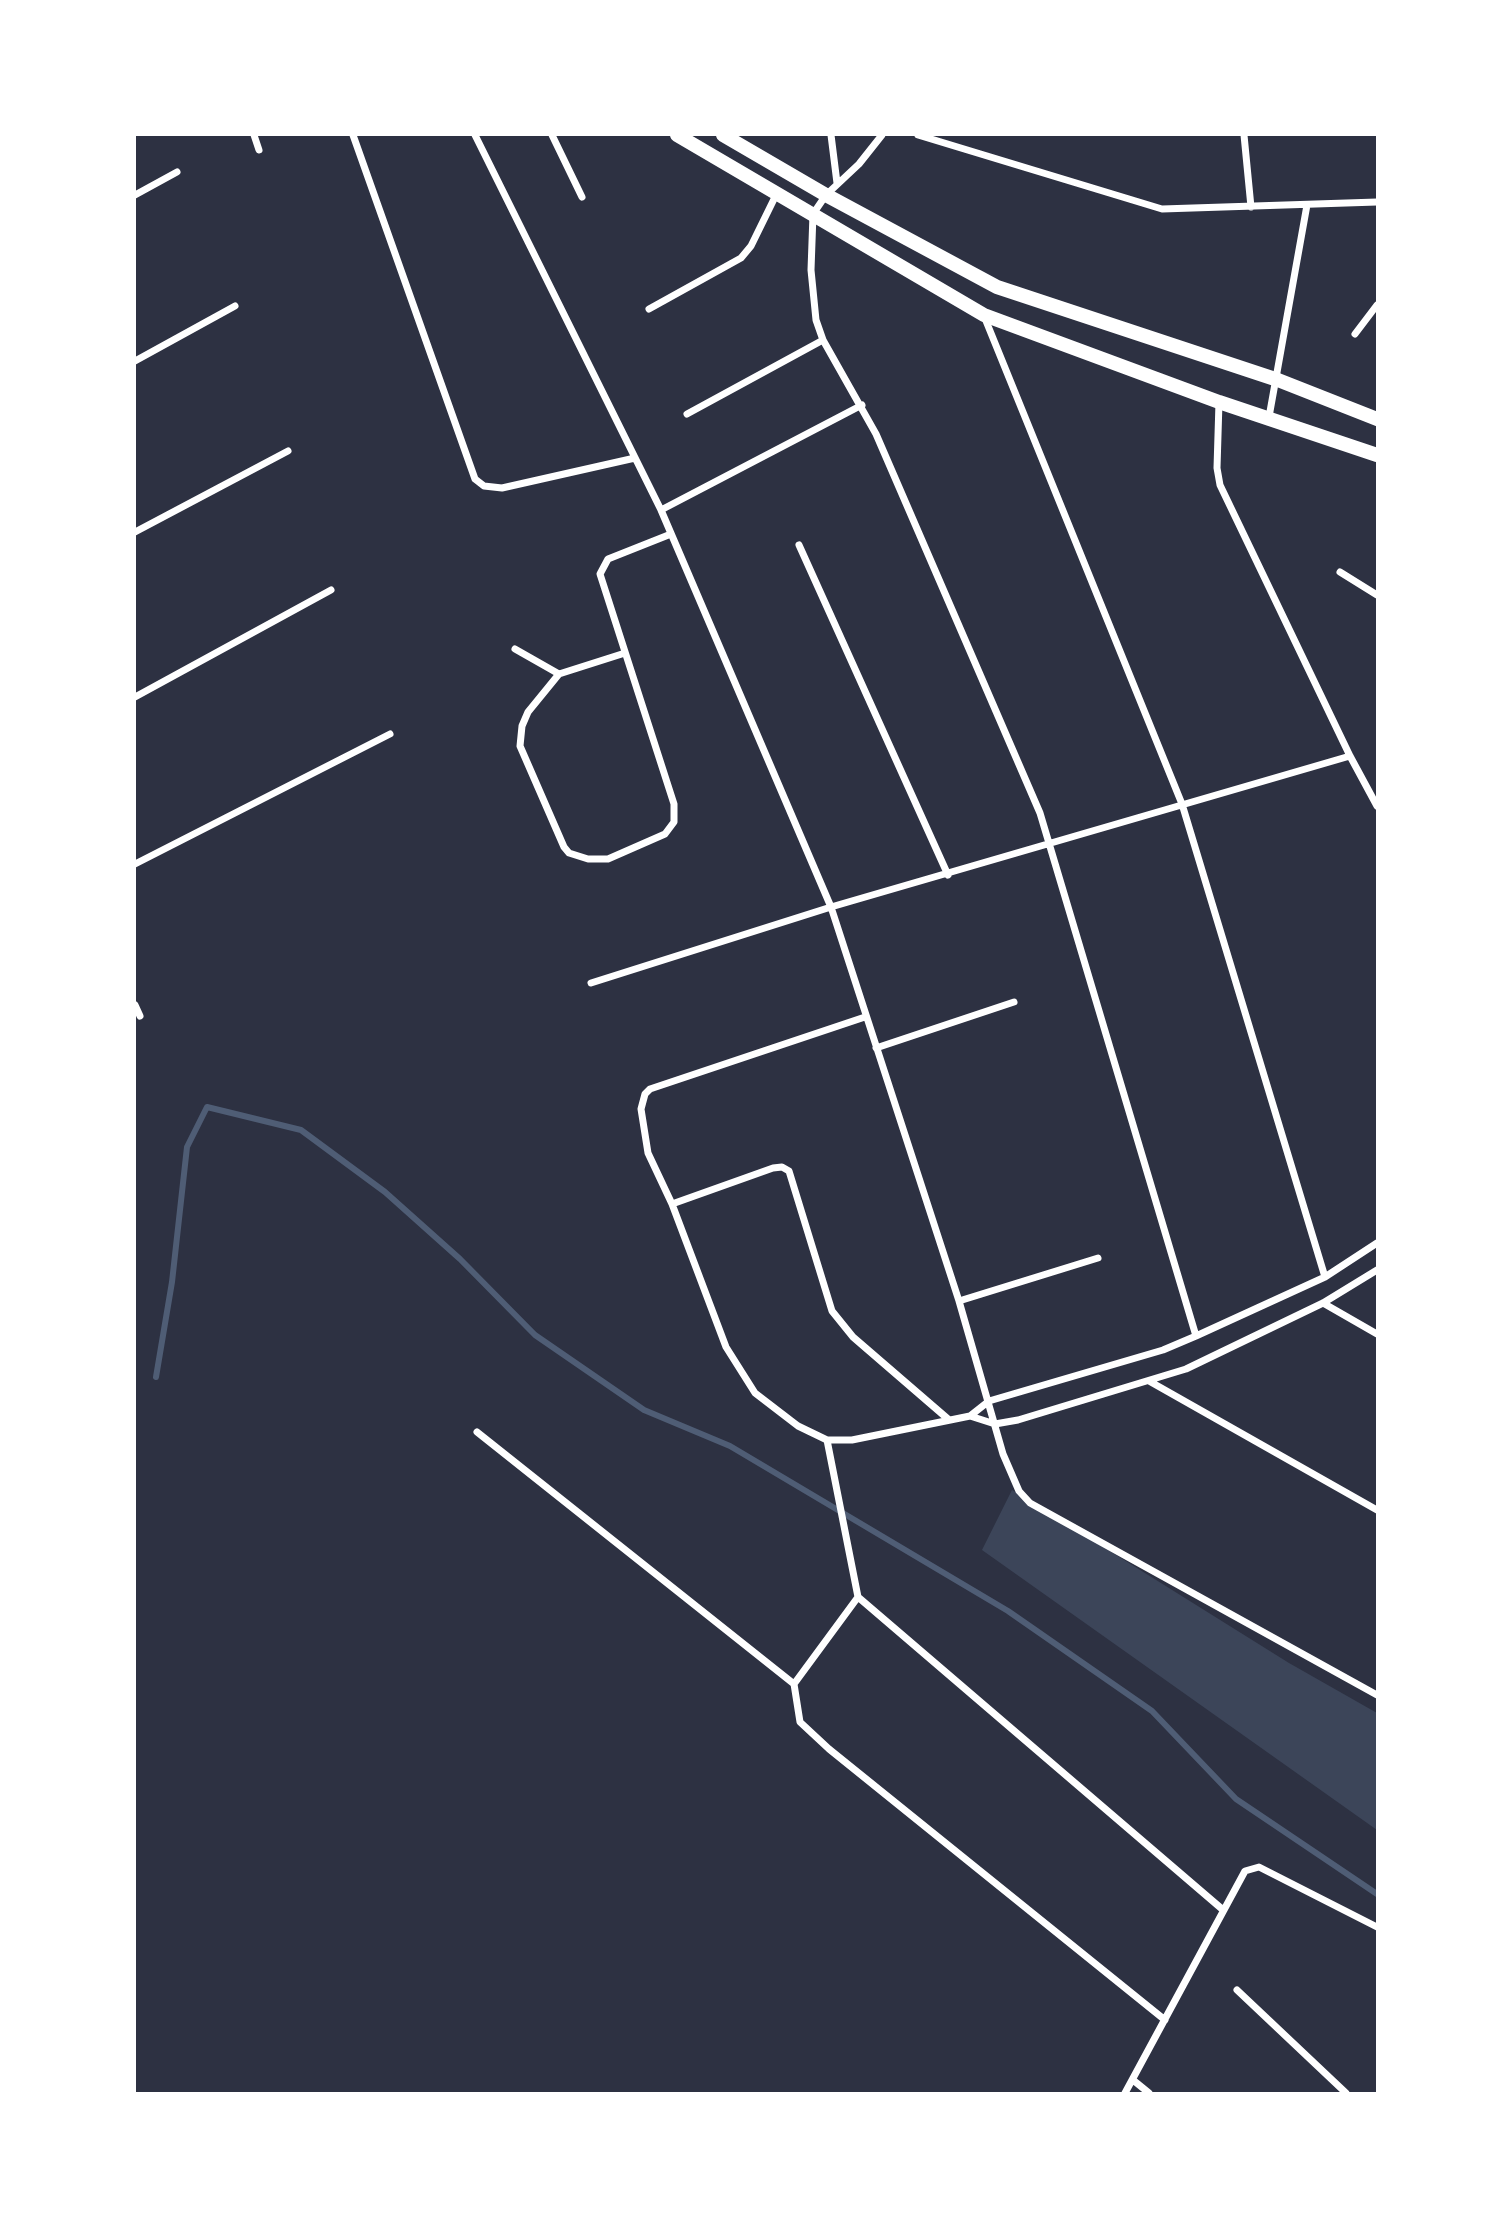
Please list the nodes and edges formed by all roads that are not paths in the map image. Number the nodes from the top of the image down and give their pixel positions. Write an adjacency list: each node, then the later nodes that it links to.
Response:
1 (254, 135): 11 (street)
2 (353, 135): 37 (street)
3 (475, 135): 37 (street)
4 (552, 135): 17 (street)
5 (677, 135): 14 (main road)
6 (723, 135): 16 (main road)
7 (831, 135): 13 (street)
8 (882, 135): 13 (street)
9 (918, 135): 20 (street)
10 (1244, 135): 20 (street)
11 (259, 150)
12 (177, 172): 15 (street)
13 (837, 183): 16 (street)
14 (777, 193): 21 (main road); 24 (street)
15 (135, 195)
16 (826, 195): 21 (street); 29 (main road)
17 (582, 197)
18 (1377, 202): 19 (street)
19 (1307, 205): 20 (street); 29 (street)
20 (1251, 207)
21 (813, 214): 25 (main road); 27 (street)
22 (1377, 305): 26 (street)
23 (235, 306): 28 (street)
24 (649, 309)
25 (984, 315): 30 (main road); 51 (street)
26 (1355, 334)
27 (823, 340): 31 (street); 32 (street)
28 (135, 361)
29 (1278, 380): 33 (street); 34 (main road)
30 (1219, 402): 33 (main road); 50 (street)
31 (862, 405): 38 (street); 53 (street)
32 (687, 414)
33 (1269, 417): 36 (main road)
34 (1377, 419)
35 (288, 450): 39 (street)
36 (1377, 455)
37 (635, 457): 38 (street)
38 (660, 510): 40 (street)
39 (135, 532)
40 (671, 534): 46 (street); 56 (street)
41 (799, 545): 55 (street)
42 (1340, 572): 44 (street)
43 (331, 590): 48 (street)
44 (1377, 595)
45 (515, 649): 47 (street)
46 (625, 653): 47 (street); 47 (street)
47 (559, 674)
48 (135, 697)
49 (390, 734): 54 (street)
50 (1350, 756): 51 (street); 52 (street)
51 (1182, 804): 53 (street); 67 (street)
52 (1377, 806)
53 (1049, 843): 55 (street); 71 (street)
54 (135, 864)
55 (948, 875): 56 (street)
56 (831, 907): 57 (street); 61 (street)
57 (591, 983)
58 (1014, 1002): 62 (street)
59 (135, 1005): 60 (street)
60 (140, 1016)
61 (865, 1017): 62 (street); 63 (street)
62 (876, 1048): 68 (street)
63 (672, 1205): 75 (street); 78 (street)
64 (1377, 1243): 67 (street)
65 (1098, 1258): 68 (street)
66 (1377, 1270): 69 (street)
67 (1325, 1277): 71 (street)
68 (958, 1301): 73 (street)
69 (1324, 1303): 70 (street); 72 (street)
70 (1377, 1334)
71 (1196, 1336): 73 (street)
72 (1149, 1381): 76 (street); 79 (street)
73 (989, 1401): 74 (street); 76 (street)
74 (970, 1416): 75 (street); 76 (street)
75 (948, 1419): 78 (street)
76 (995, 1424): 82 (street)
77 (477, 1432): 81 (street)
78 (827, 1440): 80 (street)
79 (1377, 1510)
80 (858, 1597): 81 (street); 83 (street)
81 (794, 1684): 86 (street)
82 (1377, 1695)
83 (1222, 1909): 84 (street); 86 (street)
84 (1377, 1927)
85 (1237, 1990): 90 (street)
86 (1164, 2020): 87 (street)
87 (1133, 2080): 88 (street); 89 (street)
88 (1125, 2093)
89 (1149, 2093)
90 (1346, 2093)

